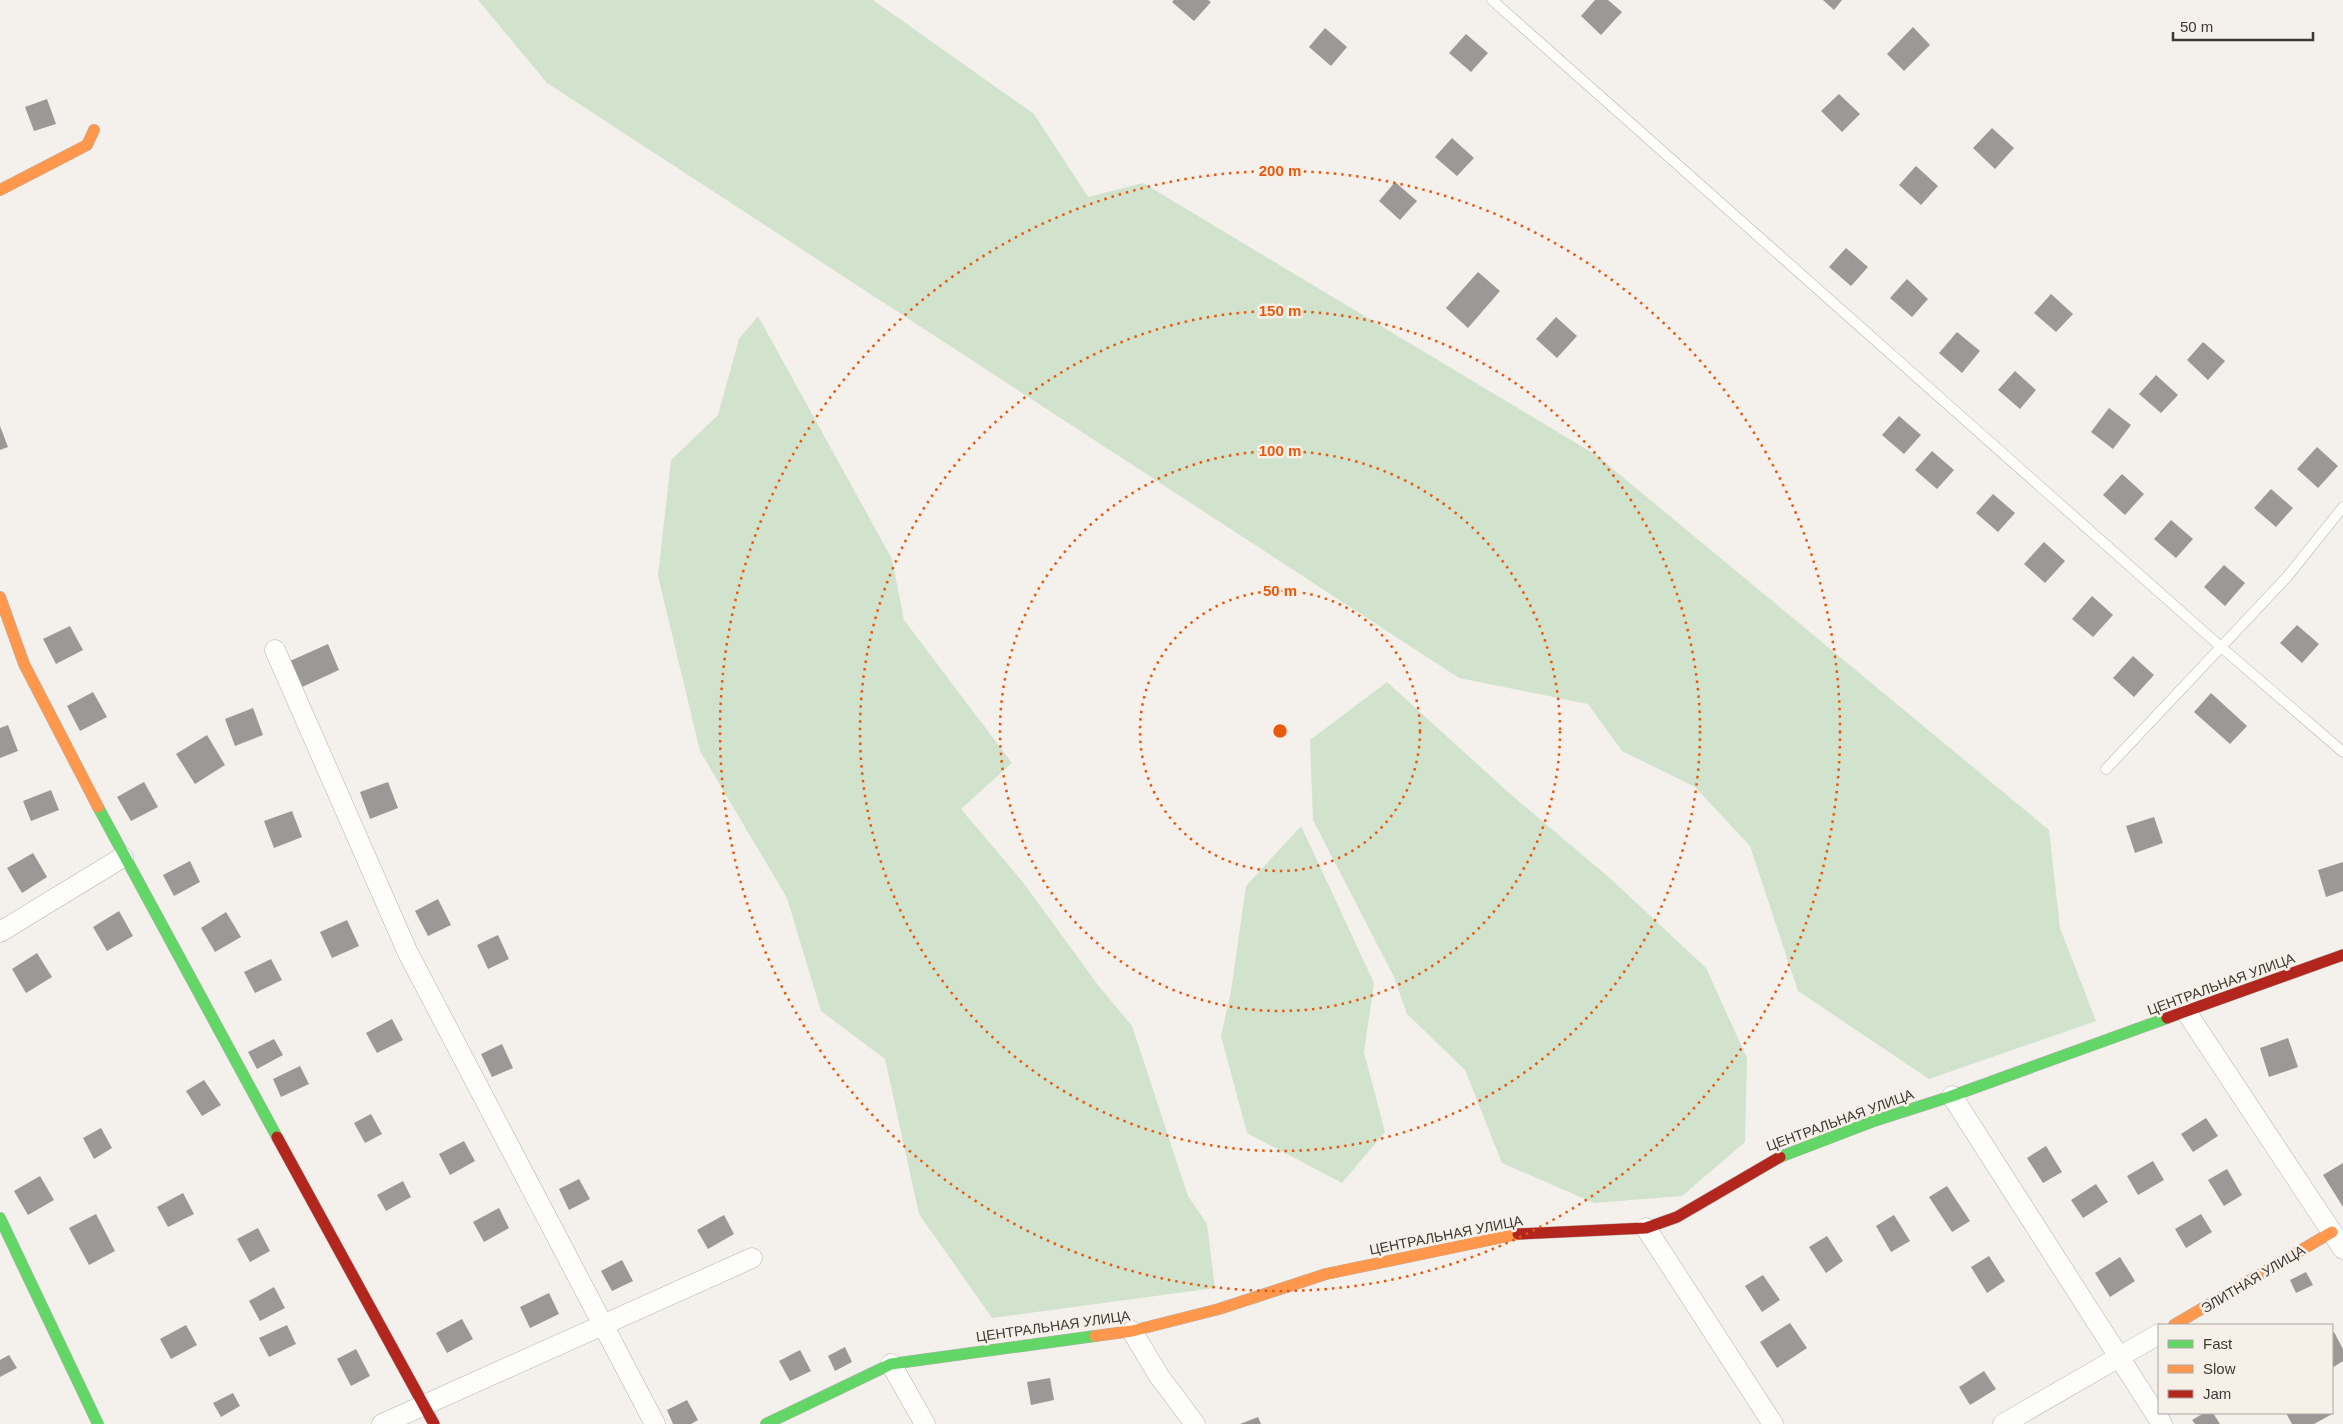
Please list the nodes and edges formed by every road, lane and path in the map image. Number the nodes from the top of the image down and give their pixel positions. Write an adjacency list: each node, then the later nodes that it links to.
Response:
1 (1492, 0): 6 (lane)
2 (94, 130): 3 (street)
3 (0, 190)
4 (2343, 508): 6 (lane)
5 (0, 597): 10 (street)
6 (2221, 647): 8 (lane); 9 (lane)
7 (275, 650): 20 (street)
8 (2343, 752)
9 (2106, 769)
10 (122, 857): 11 (street); 26 (street)
11 (0, 932)
12 (2343, 956): 13 (street, ЦЕНТРАЛЬНАЯ УЛИЦА)
13 (2186, 1013): 14 (street, ЦЕНТРАЛЬНАЯ УЛИЦА); 17 (street)
14 (1952, 1096): 15 (street, ЦЕНТРАЛЬНАЯ УЛИЦА); 24 (street)
15 (1646, 1228): 22 (street, ЦЕНТРАЛЬНАЯ УЛИЦА); 34 (street)
16 (3, 1231): 27 (street)
17 (2337, 1231): 18 (street); 21 (street, ЭЛИТНАЯ УЛИЦА)
18 (2343, 1249)
19 (752, 1258): 20 (street)
20 (602, 1324): 26 (street); 30 (street)
21 (2176, 1324)
22 (1132, 1331): 25 (street, ЦЕНТРАЛЬНАЯ УЛИЦА); 33 (street)
23 (2158, 1335): 24 (street)
24 (2119, 1357): 35 (street); 36 (street)
25 (890, 1364): 31 (street, ЦЕНТРАЛЬНАЯ УЛИЦА); 32 (street)
26 (424, 1405): 28 (street); 29 (street)
27 (98, 1424)
28 (382, 1424)
29 (434, 1424)
30 (655, 1424)
31 (766, 1424)
32 (925, 1424)
33 (1196, 1424)
34 (1773, 1424)
35 (2003, 1424)
36 (2162, 1424)

